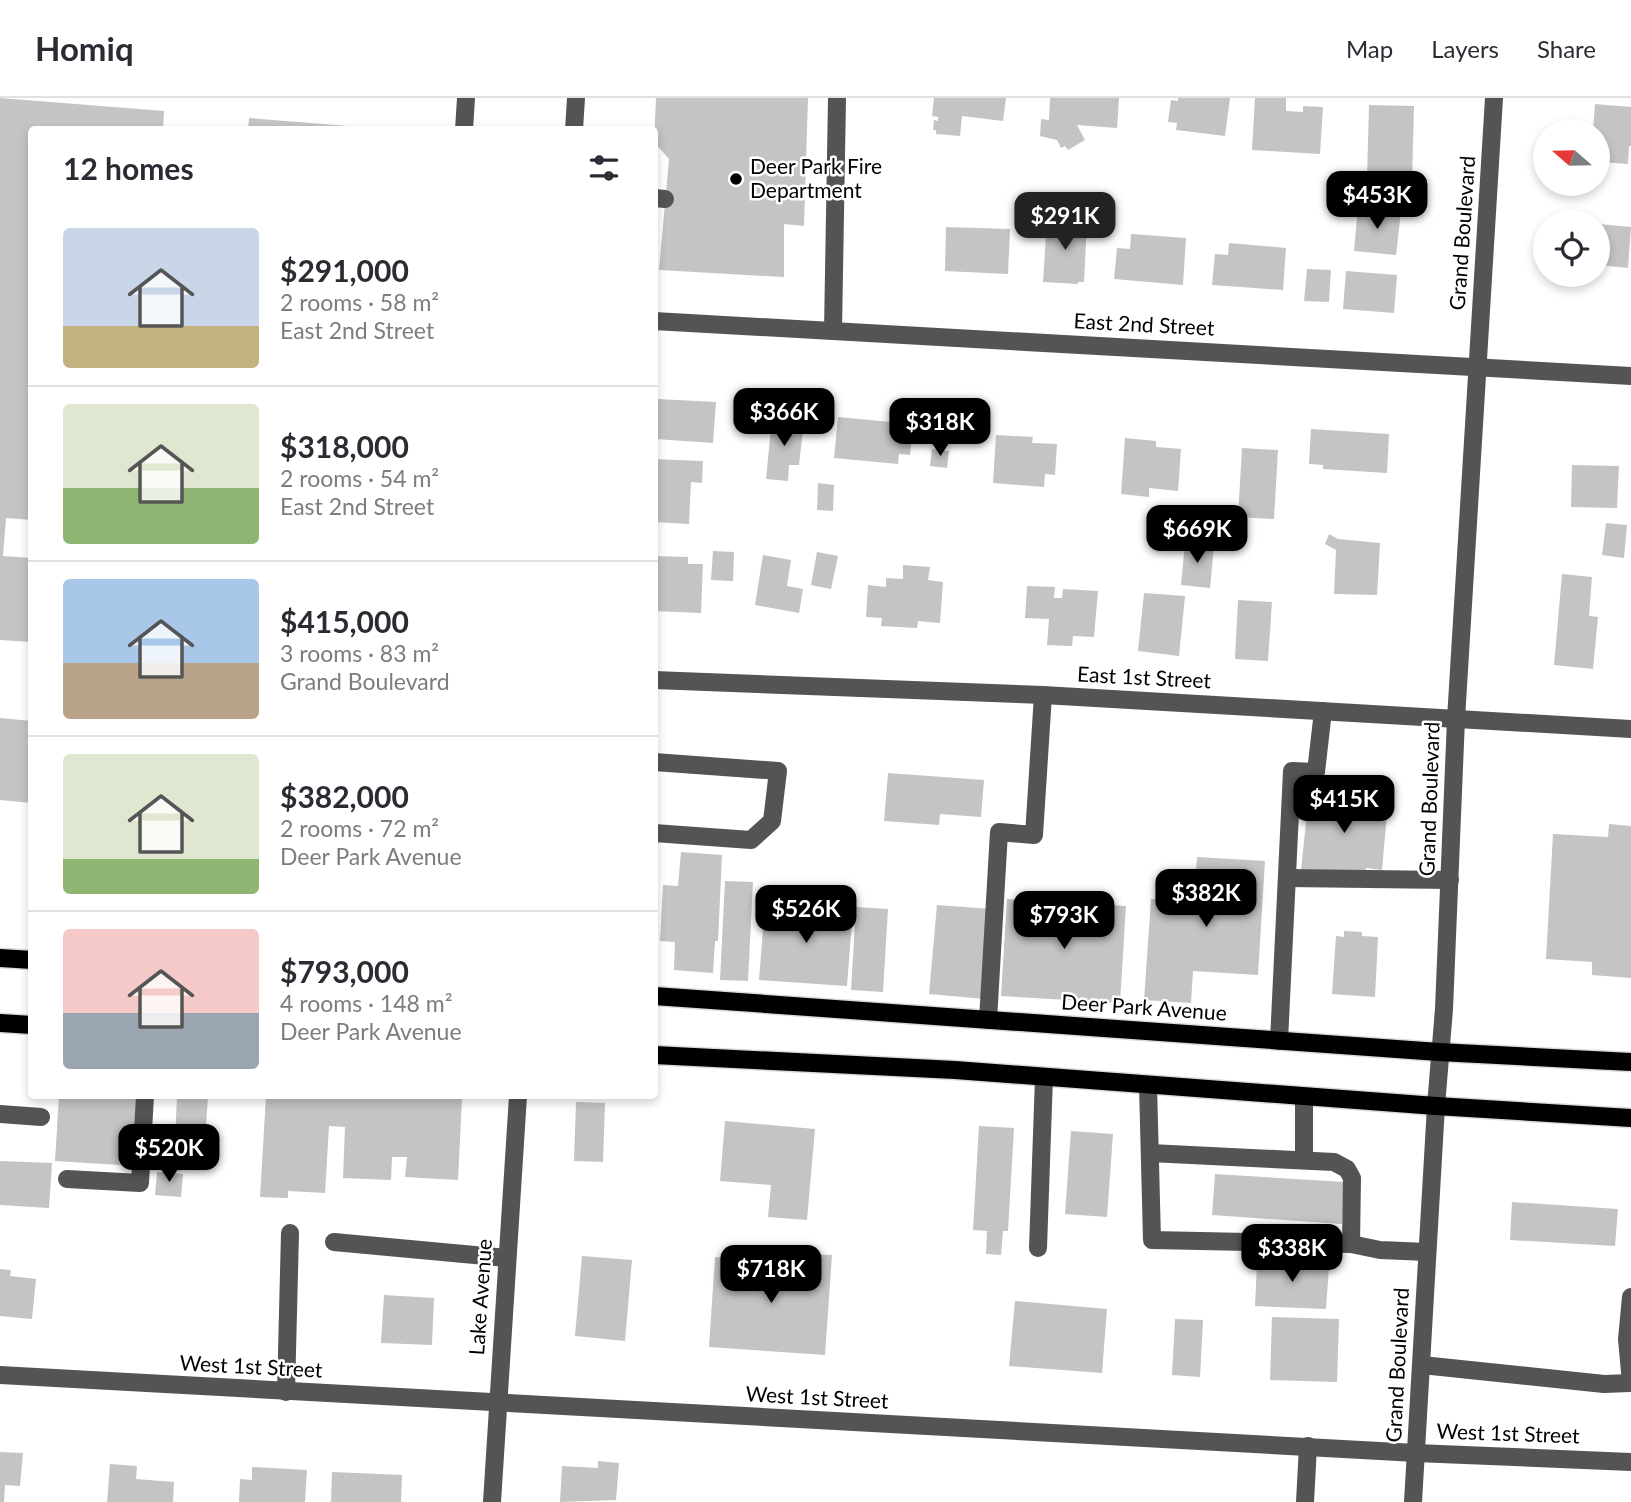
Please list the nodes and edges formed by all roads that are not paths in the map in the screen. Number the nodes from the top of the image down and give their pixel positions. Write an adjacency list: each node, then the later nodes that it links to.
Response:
1 (466, 98): 5 (street)
2 (576, 98): 6 (street)
3 (837, 98): 8 (street)
4 (1494, 98): 9 (street, Grand Boulevard)
5 (464, 126)
6 (574, 126)
7 (658, 321): 8 (street, East 2nd Street)
8 (833, 331): 9 (street, East 2nd Street)
9 (1477, 367): 10 (street, East 2nd Street); 14 (street, Grand Boulevard)
10 (1631, 376)
11 (658, 680): 12 (street, East 1st Street)
12 (1043, 695): 13 (street, East 1st Street); 23 (street)
13 (1323, 710): 14 (street, East 1st Street); 18 (street)
14 (1456, 719): 15 (street, East 1st Street); 19 (street, Grand Boulevard)
15 (1631, 729)
16 (658, 762): 17 (street)
17 (658, 833)
18 (1287, 878): 19 (street); 26 (street)
19 (1450, 880): 27 (street, Grand Boulevard)
20 (0, 958): 21 (main road)
21 (28, 960)
22 (658, 996): 23 (main road, Deer Park Avenue)
23 (988, 1020): 26 (main road, Deer Park Avenue)
24 (0, 1023): 25 (main road)
25 (28, 1024)
26 (1279, 1041): 27 (main road, Deer Park Avenue)
27 (1439, 1052): 29 (main road, Deer Park Avenue); 35 (street, Grand Boulevard)
28 (658, 1055): 30 (main road)
29 (1631, 1062)
30 (1044, 1077): 31 (main road); 45 (street)
31 (1148, 1085): 32 (main road); 39 (street)
32 (1304, 1097): 35 (main road); 40 (street)
33 (145, 1099): 41 (street)
34 (518, 1099): 47 (street, Lake Avenue)
35 (1436, 1106): 38 (main road); 46 (street, Grand Boulevard)
36 (0, 1114): 37 (street)
37 (41, 1116)
38 (1631, 1118)
39 (1150, 1153): 40 (street); 44 (street)
40 (1304, 1160): 44 (street)
41 (67, 1179)
42 (290, 1233): 52 (street)
43 (334, 1242): 47 (street)
44 (1351, 1244): 46 (street)
45 (1038, 1248)
46 (1427, 1252): 49 (street, Grand Boulevard)
47 (507, 1258): 53 (street, Lake Avenue)
48 (1631, 1297): 51 (street)
49 (1422, 1365): 51 (street); 55 (street, Grand Boulevard)
50 (0, 1375): 52 (street, West 1st Street)
51 (1630, 1383)
52 (286, 1392): 53 (street, West 1st Street)
53 (497, 1404): 54 (street, West 1st Street); 57 (street, Lake Avenue)
54 (1308, 1446): 55 (street, West 1st Street); 58 (street)
55 (1416, 1453): 56 (street, West 1st Street); 59 (street, Grand Boulevard)
56 (1631, 1462)
57 (492, 1502)
58 (1305, 1502)
59 (1413, 1502)

